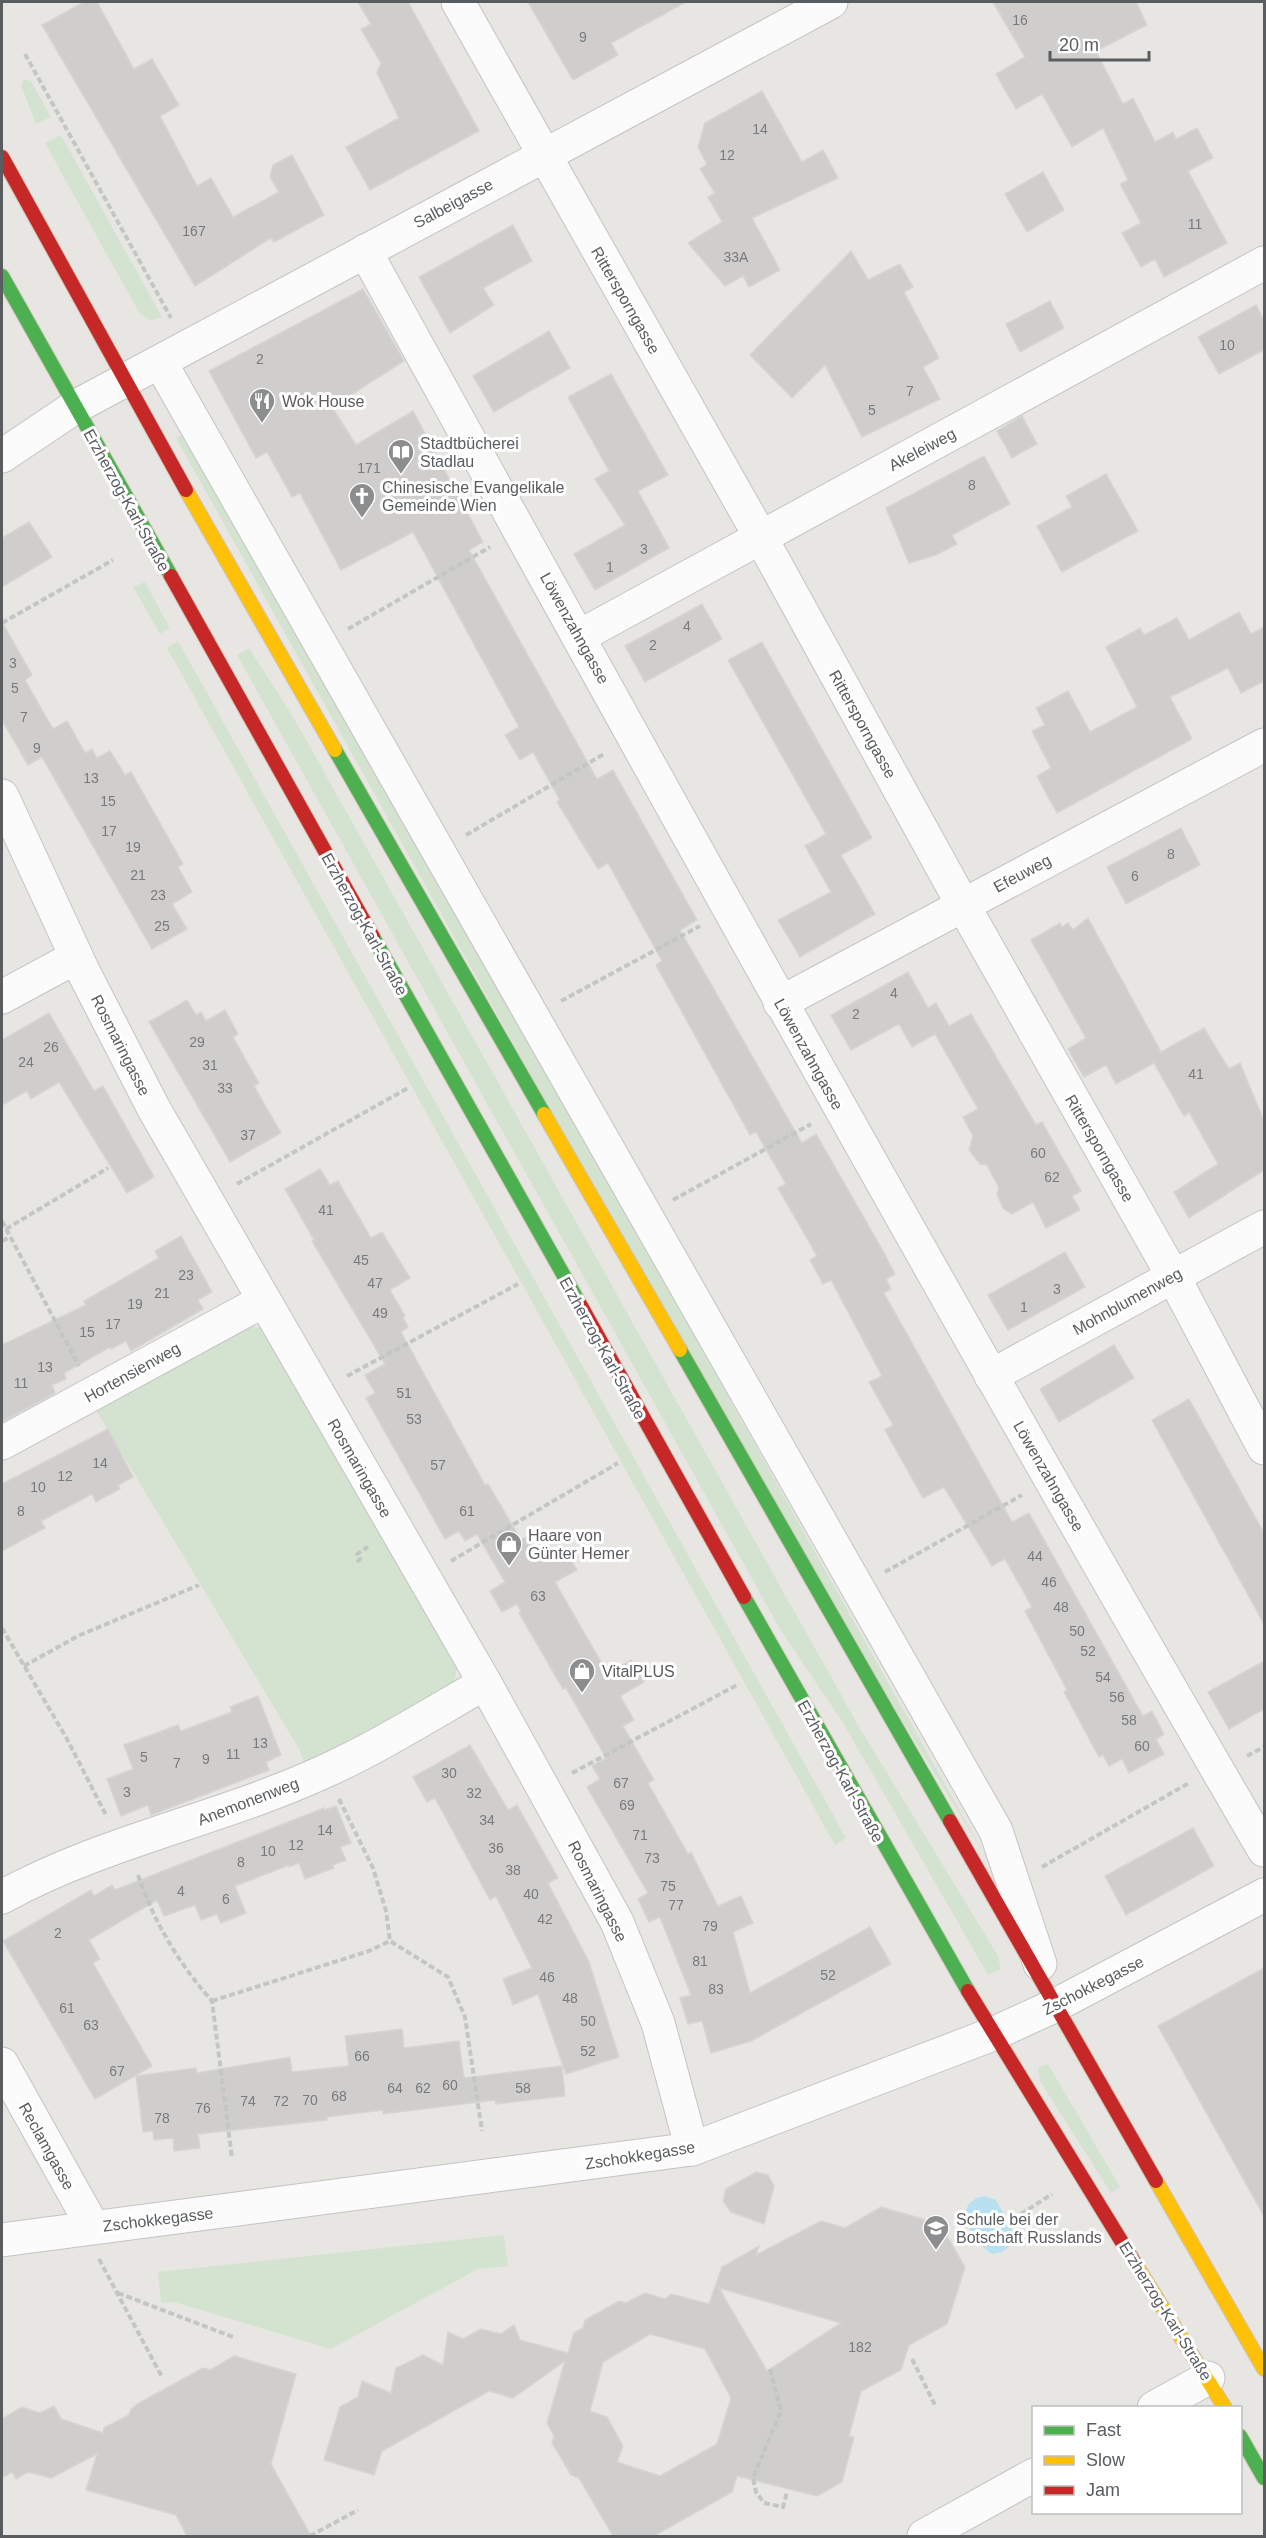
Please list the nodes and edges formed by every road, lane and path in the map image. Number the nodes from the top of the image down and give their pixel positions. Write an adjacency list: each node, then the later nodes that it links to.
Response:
1 (458, 2): 4 (street, Rittersporngasse)
2 (831, 2): 4 (street, Salbeigasse)
3 (25, 54): 9 (path)
4 (543, 155): 6 (street, Salbeigasse); 14 (street, Rittersporngasse)
5 (2, 157): 11 (main road)
6 (365, 251): 10 (street, Salbeigasse); 19 (street, Löwenzahngasse)
7 (1264, 263): 14 (street, Akeleiweg)
8 (2, 276): 12 (main road, Erzherzog-Karl-Straße)
9 (179, 322)
10 (160, 362): 11 (street, Salbeigasse); 68 (street)
11 (124, 381): 12 (street, Salbeigasse); 68 (main road)
12 (75, 407): 13 (street, Salbeigasse); 69 (main road, Erzherzog-Karl-Straße)
13 (2, 456)
14 (760, 536): 19 (street, Akeleiweg); 24 (street, Rittersporngasse)
15 (491, 546): 18 (path)
16 (113, 560): 17 (path)
17 (2, 623)
18 (342, 632)
19 (579, 636): 28 (street, Löwenzahngasse)
20 (1264, 745): 24 (street, Efeuweg)
21 (606, 753): 23 (path)
22 (2, 796): 26 (street, Rosmaringasse)
23 (458, 839)
24 (963, 905): 28 (street, Efeuweg); 40 (street, Rittersporngasse)
25 (702, 925): 29 (path)
26 (76, 957): 27 (street); 42 (street, Rosmaringasse)
27 (2, 997)
28 (780, 1003): 44 (street, Löwenzahngasse)
29 (552, 1006)
30 (408, 1088): 33 (path)
31 (813, 1123): 34 (path)
32 (108, 1168): 37 (path)
33 (233, 1186)
34 (664, 1205)
35 (2, 1221): 37 (path)
36 (1264, 1227): 40 (street, Mohnblumenweg)
37 (6, 1229): 38 (path)
38 (10, 1236): 39 (path); 43 (path)
39 (2, 1241)
40 (1173, 1276): 44 (street, Mohnblumenweg); 47 (street, Rittersporngasse)
41 (518, 1284): 45 (path)
42 (262, 1301): 46 (street, Hortensienweg); 55 (street, Rosmaringasse)
43 (80, 1368)
44 (991, 1376): 61 (street, Löwenzahngasse)
45 (341, 1380)
46 (2, 1443)
47 (1264, 1448)
48 (618, 1463): 50 (path)
49 (1031, 1490): 51 (path)
50 (447, 1563)
51 (883, 1573)
52 (199, 1585): 54 (path)
53 (2, 1628): 54 (path)
54 (24, 1666): 60 (path)
55 (485, 1683): 65 (street, Anemonenweg); 72 (street, Rosmaringasse)
56 (739, 1684): 57 (path)
57 (568, 1775)
58 (1194, 1780): 63 (path)
59 (338, 1798): 66 (path)
60 (110, 1822)
61 (1264, 1850)
62 (136, 1870): 67 (path)
63 (1036, 1871)
64 (1264, 1895): 68 (street, Zschokkegasse)
65 (2, 1897)
66 (390, 1941): 67 (path); 71 (path)
67 (212, 2001): 73 (path)
68 (1054, 2006): 69 (street, Zschokkegasse); 82 (main road)
69 (993, 2034): 72 (street, Zschokkegasse); 84 (main road, Erzherzog-Karl-Straße)
70 (2, 2064): 76 (street, Reclamgasse)
71 (482, 2131)
72 (692, 2149): 76 (street, Zschokkegasse)
73 (232, 2158)
74 (1052, 2194): 75 (path)
75 (1021, 2214)
76 (94, 2239): 77 (street, Zschokkegasse); 78 (path)
77 (2, 2240)
78 (117, 2293): 79 (path); 83 (path)
79 (233, 2337)
80 (912, 2359): 87 (path)
81 (770, 2369): 91 (path)
82 (1264, 2369)
83 (162, 2377)
84 (1208, 2378): 85 (street); 86 (main road, Erzherzog-Karl-Straße)
85 (1158, 2406)
86 (1224, 2406)
87 (936, 2407)
88 (1242, 2440): 90 (main road)
89 (1032, 2476): 94 (street)
90 (1264, 2478)
91 (787, 2492)
92 (358, 2510): 93 (path)
93 (310, 2536)
94 (924, 2536)

